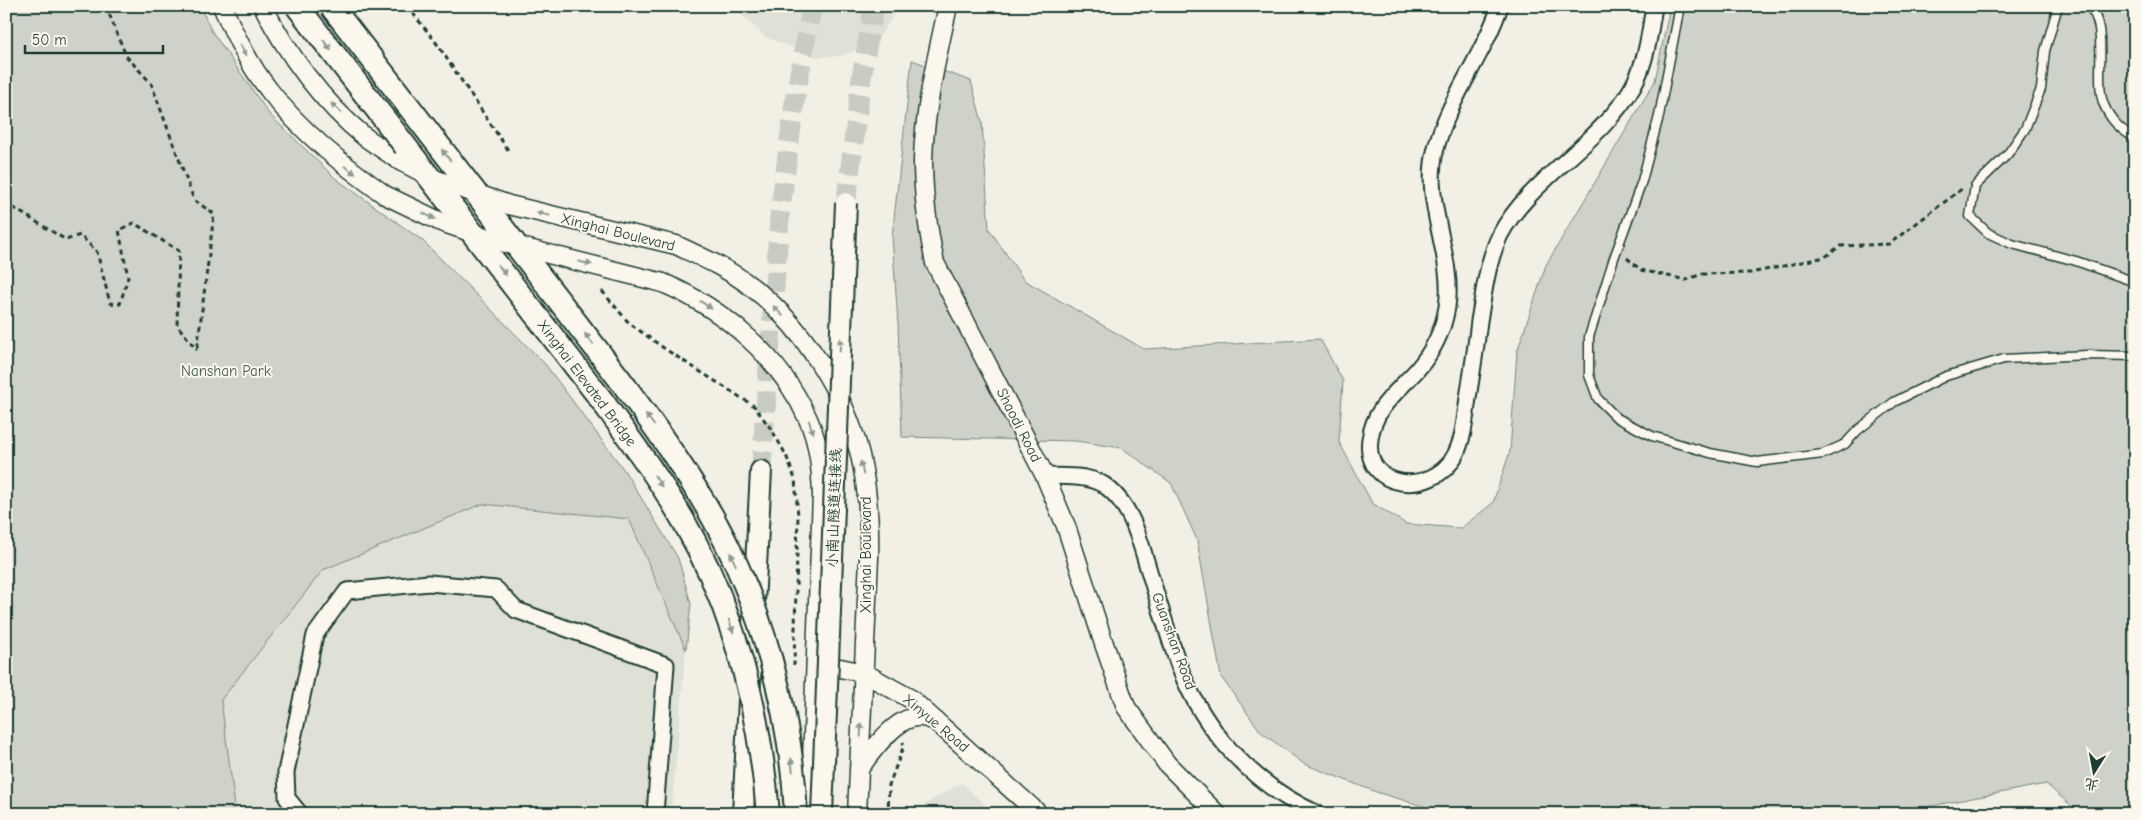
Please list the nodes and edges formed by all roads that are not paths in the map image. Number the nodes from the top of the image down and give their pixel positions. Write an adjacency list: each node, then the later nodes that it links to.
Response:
1 (222, 6): 17 (street, one-way to 17, bridge)
2 (262, 6): 18 (street, Xinghai Boulevard, one-way to 2, bridge)
3 (297, 6): 24 (main road, Xinghai Elevated Bridge, one-way to 24, bridge)
4 (331, 6): 25 (main road, Xinghai Elevated Bridge, one-way to 4, bridge)
5 (948, 6): 16 (street, Shaodi Road)
6 (1500, 6): 7 (street)
7 (1654, 6)
8 (1680, 6): 14 (lane)
9 (2058, 6): 13 (lane)
10 (2087, 6): 11 (lane)
11 (2135, 138)
12 (846, 203): 27 (main road, 小南山隧道连接线, one-way to 12, bridge)
13 (2135, 282)
14 (2135, 356)
15 (761, 471): 23 (main road)
16 (1045, 476): 30 (street, Shaodi Road); 31 (street, Guanshan Road)
17 (816, 663): 18 (street, Xinyue Road); 26 (street)
18 (864, 673): 19 (street, Xinyue Road); 20 (street, Xinghai Boulevard, one-way to 18)
19 (937, 721): 20 (street); 29 (street, Xinyue Road)
20 (859, 769): 28 (street, Xinghai Boulevard)
21 (300, 814): 22 (street)
22 (655, 814)
23 (743, 814)
24 (768, 814)
25 (796, 814)
26 (810, 814)
27 (822, 814)
28 (857, 814)
29 (1039, 814)
30 (1217, 814)
31 (1318, 814)

